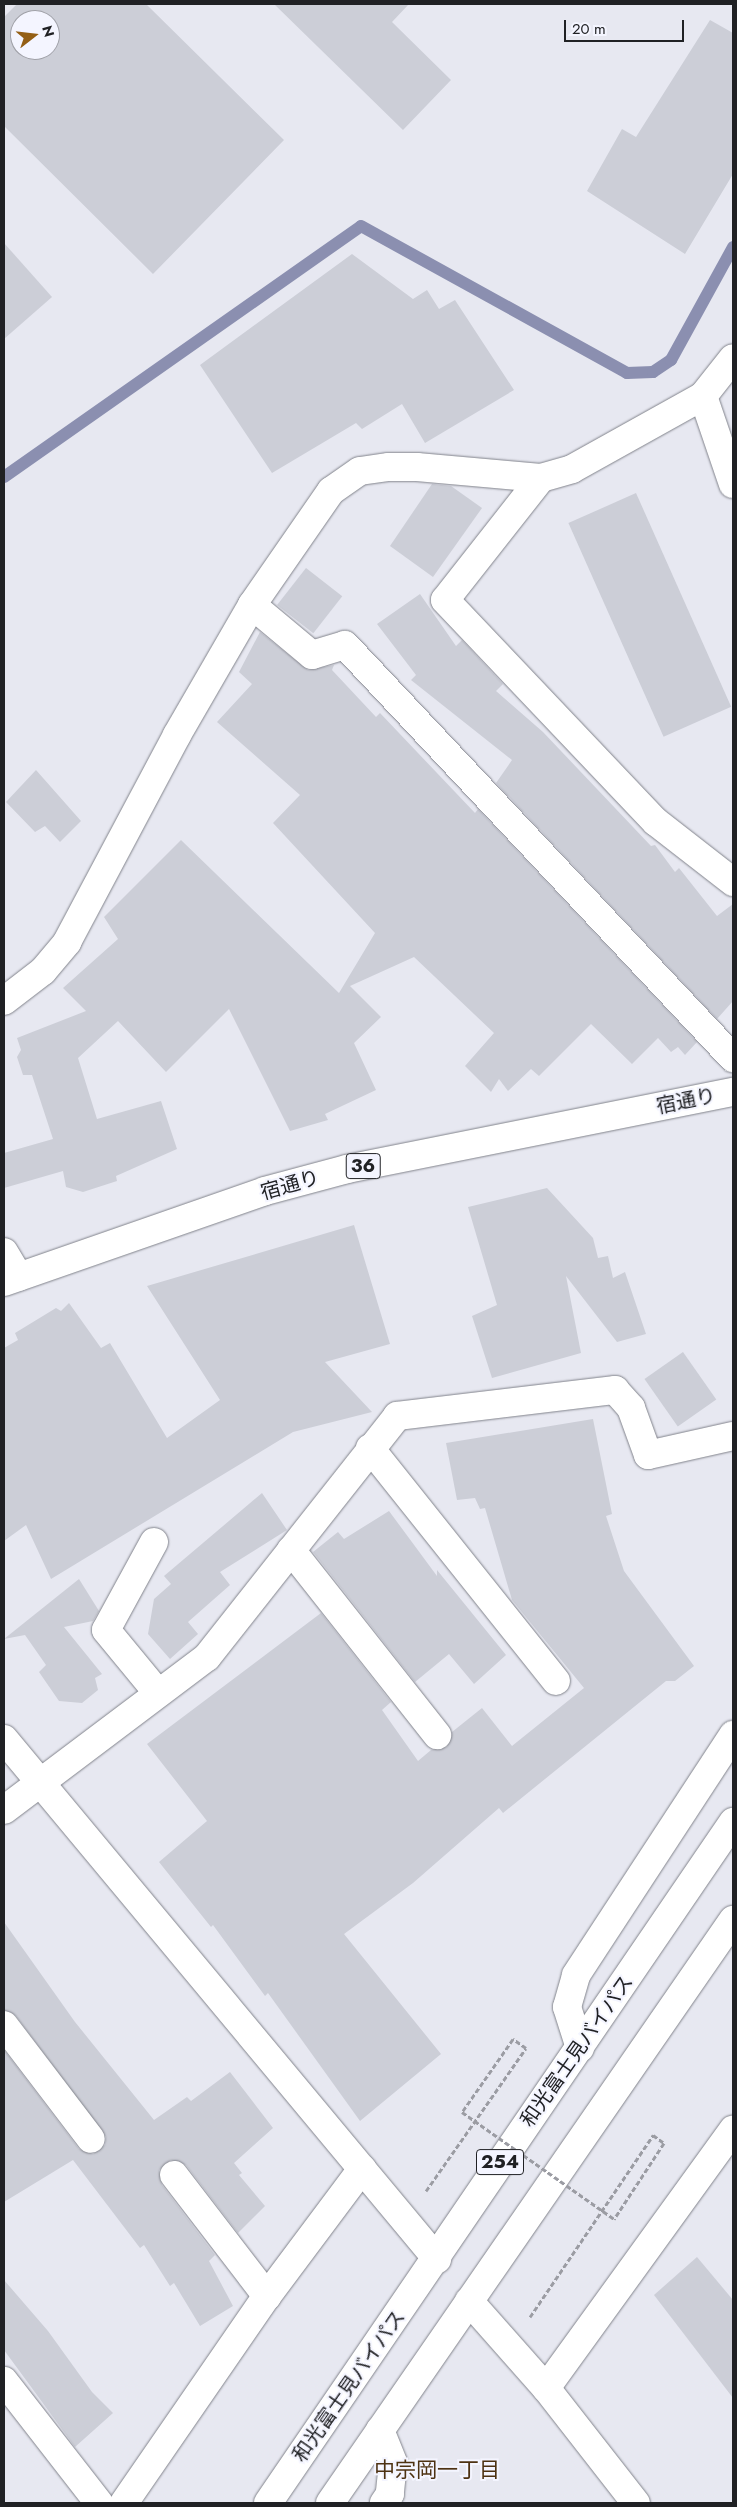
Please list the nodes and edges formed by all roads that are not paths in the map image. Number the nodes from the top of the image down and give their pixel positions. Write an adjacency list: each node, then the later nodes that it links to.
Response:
1 (733, 358): 2 (main road)
2 (703, 396): 3 (main road); 4 (main road)
3 (541, 478): 5 (main road); 6 (main road)
4 (733, 484)
5 (252, 605): 7 (main road); 8 (main road)
6 (733, 882)
7 (4, 1001)
8 (733, 1058)
9 (733, 1092): 11 (main road, 宿通り / 36)
10 (4, 1252): 11 (main road)
11 (11, 1280)
12 (733, 1436): 13 (main road)
13 (370, 1448): 15 (main road); 16 (main road)
14 (154, 1542): 17 (main road)
15 (291, 1550): 17 (main road); 18 (main road)
16 (556, 1681)
17 (158, 1692): 21 (main road)
18 (437, 1735)
19 (733, 1735): 26 (main road)
20 (4, 1739): 21 (main road)
21 (38, 1783): 22 (main road); 29 (main road)
22 (4, 1810)
23 (733, 1822): 26 (main road, 和光富士見バイパス / 254)
24 (733, 1920): 33 (main road, 254)
25 (4, 2025): 28 (main road)
26 (580, 2048): 31 (main road, 和光富士見バイパス / 254)
27 (733, 2130): 35 (main road)
28 (91, 2139)
29 (362, 2169): 31 (main road); 32 (main road)
30 (174, 2175): 32 (main road)
31 (436, 2259): 39 (main road, 和光富士見バイパス / 254)
32 (267, 2296): 38 (main road)
33 (469, 2301): 35 (main road); 36 (main road, 254)
34 (4, 2380): 37 (main road)
35 (546, 2388): 42 (main road)
36 (380, 2430): 40 (main road, 254); 41 (main road)
37 (100, 2503)
38 (124, 2503)
39 (268, 2503)
40 (330, 2503)
41 (384, 2503)
42 (636, 2503)

